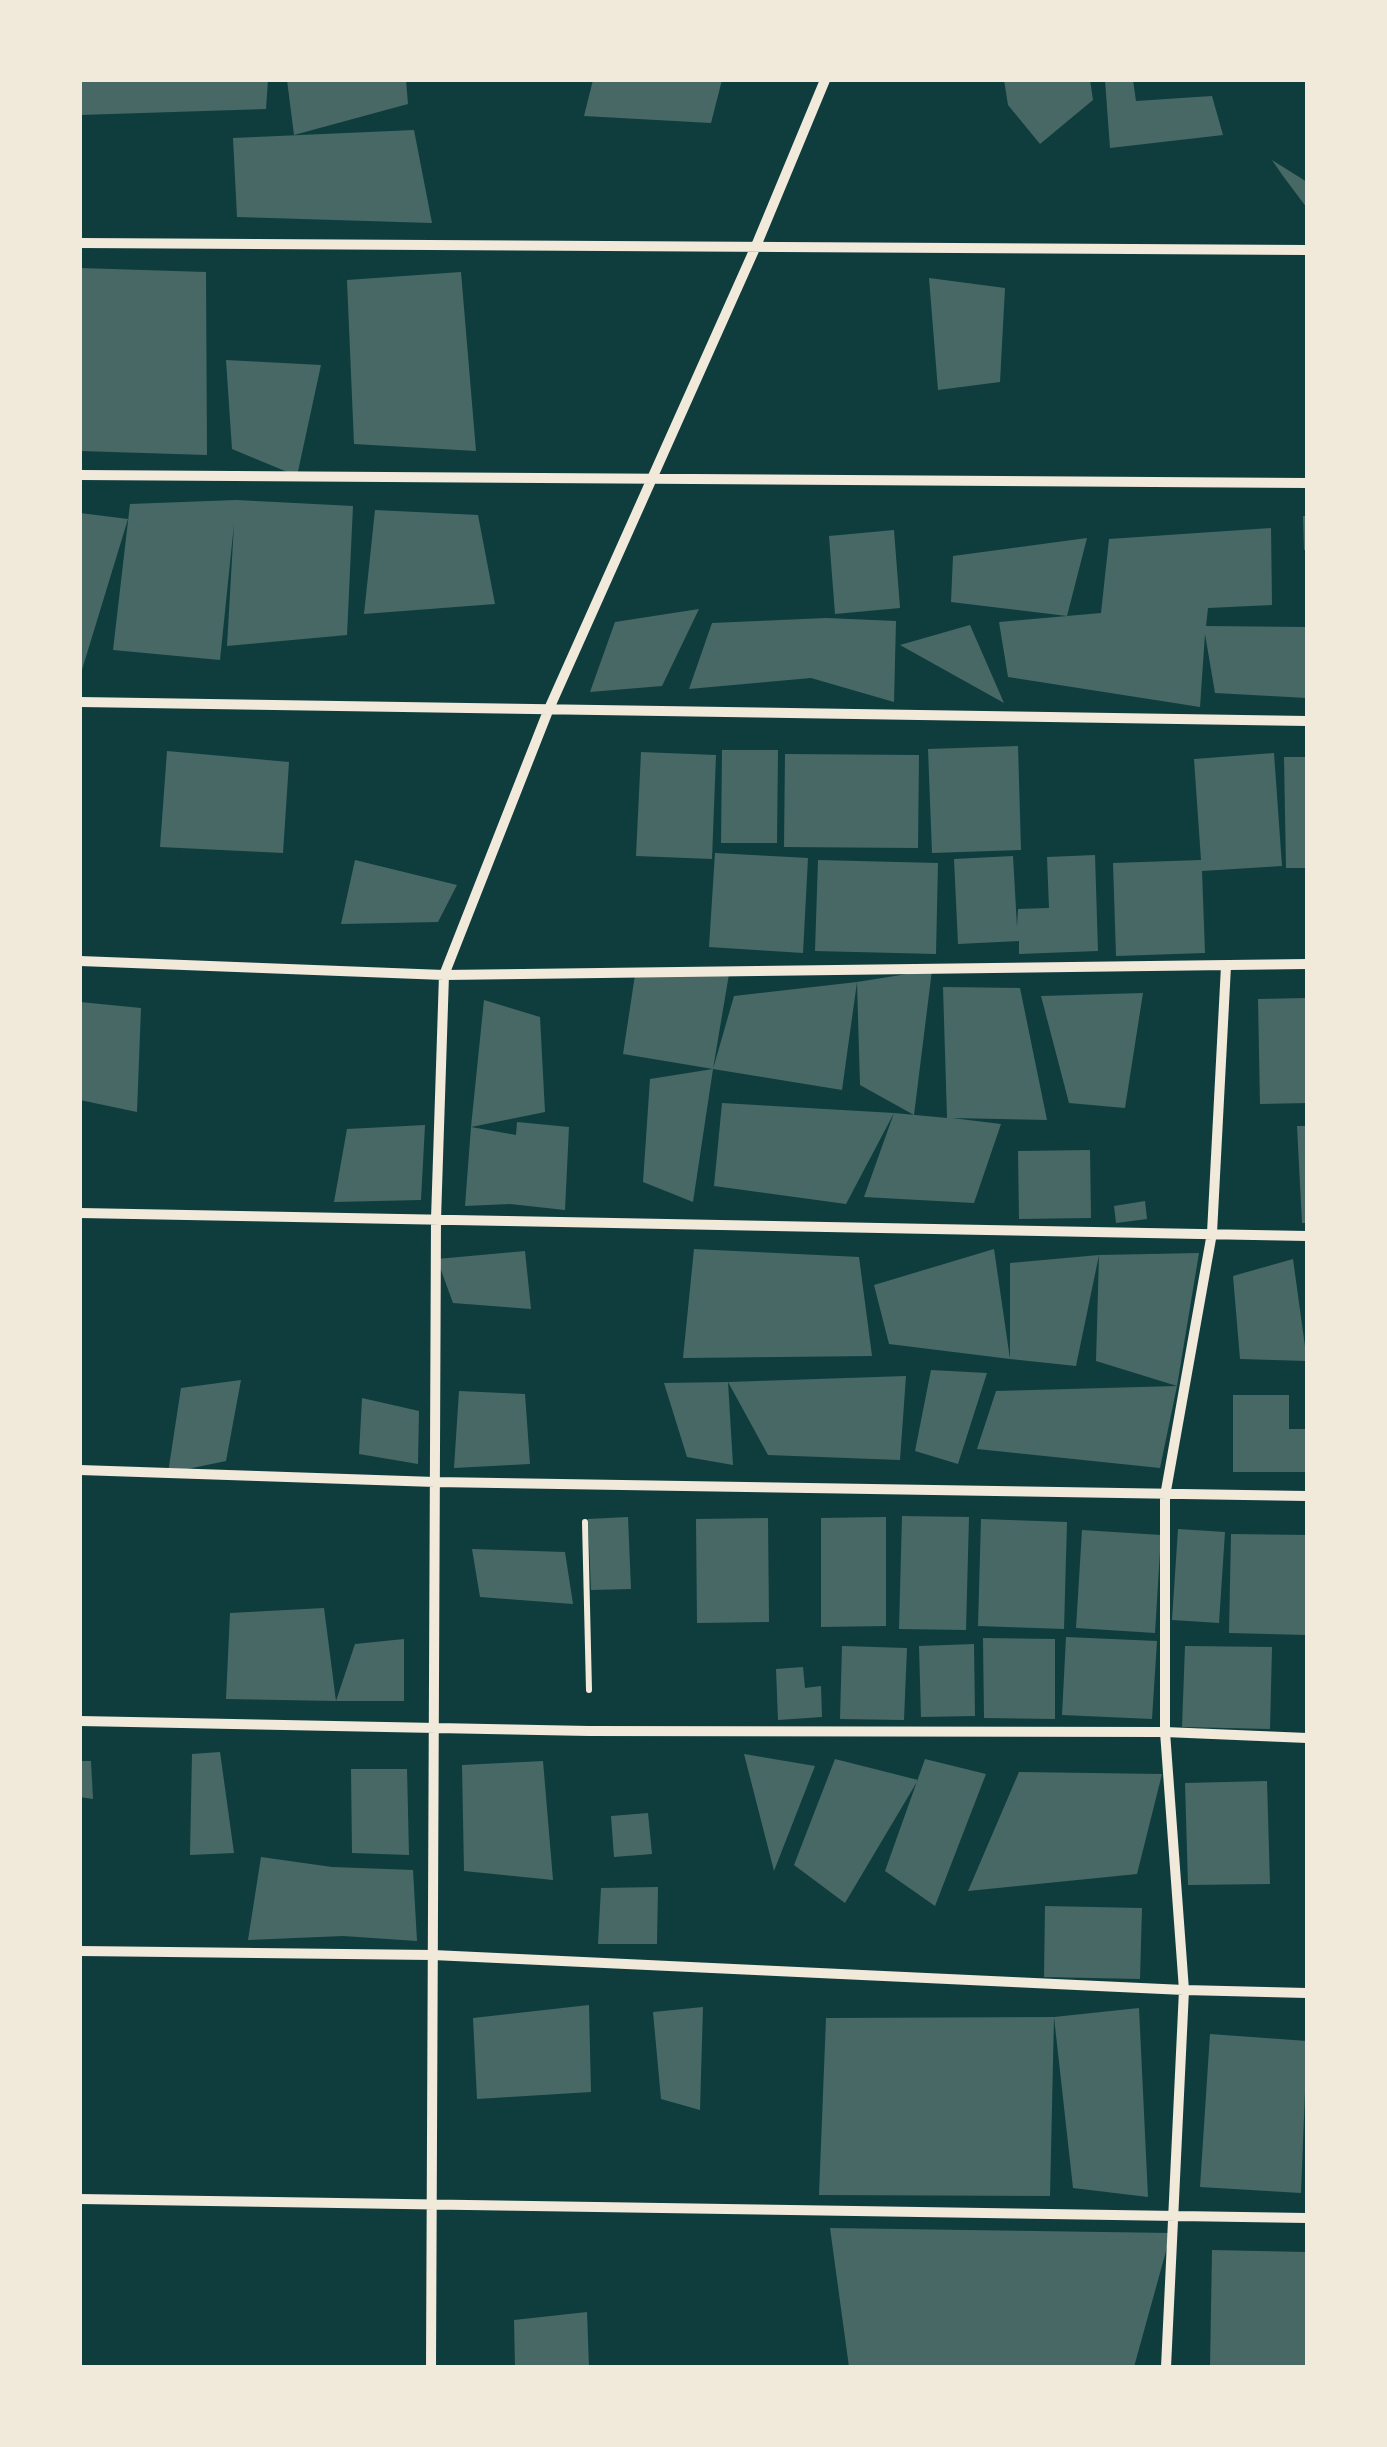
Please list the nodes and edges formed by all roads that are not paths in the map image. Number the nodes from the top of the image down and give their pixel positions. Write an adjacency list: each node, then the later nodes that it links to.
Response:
1 (825, 80): 3 (street)
2 (80, 244): 3 (street)
3 (756, 246): 4 (street); 6 (street)
4 (1307, 250)
5 (80, 475): 6 (street)
6 (652, 478): 7 (street); 9 (street)
7 (1307, 483)
8 (80, 702): 9 (street)
9 (548, 711): 10 (street); 14 (street)
10 (1307, 721)
11 (80, 961): 14 (street)
12 (1307, 964): 13 (street)
13 (1226, 966): 14 (street); 17 (street)
14 (444, 975): 16 (street)
15 (80, 1213): 16 (street)
16 (436, 1220): 17 (street); 20 (street)
17 (1212, 1234): 18 (street); 21 (street)
18 (1307, 1236)
19 (80, 1470): 20 (street)
20 (435, 1482): 21 (street); 24 (street)
21 (1165, 1496): 22 (street); 25 (street)
22 (1307, 1496)
23 (80, 1721): 24 (street)
24 (436, 1728): 25 (street); 28 (street)
25 (1165, 1732): 26 (street); 29 (street)
26 (1307, 1738)
27 (80, 1951): 28 (street)
28 (433, 1955): 29 (street); 32 (street)
29 (1184, 1990): 30 (street); 33 (street)
30 (1307, 1993)
31 (80, 2199): 32 (street)
32 (432, 2206): 33 (street); 35 (street)
33 (1172, 2216): 34 (street); 36 (street)
34 (1307, 2218)
35 (430, 2367)
36 (1166, 2367)

